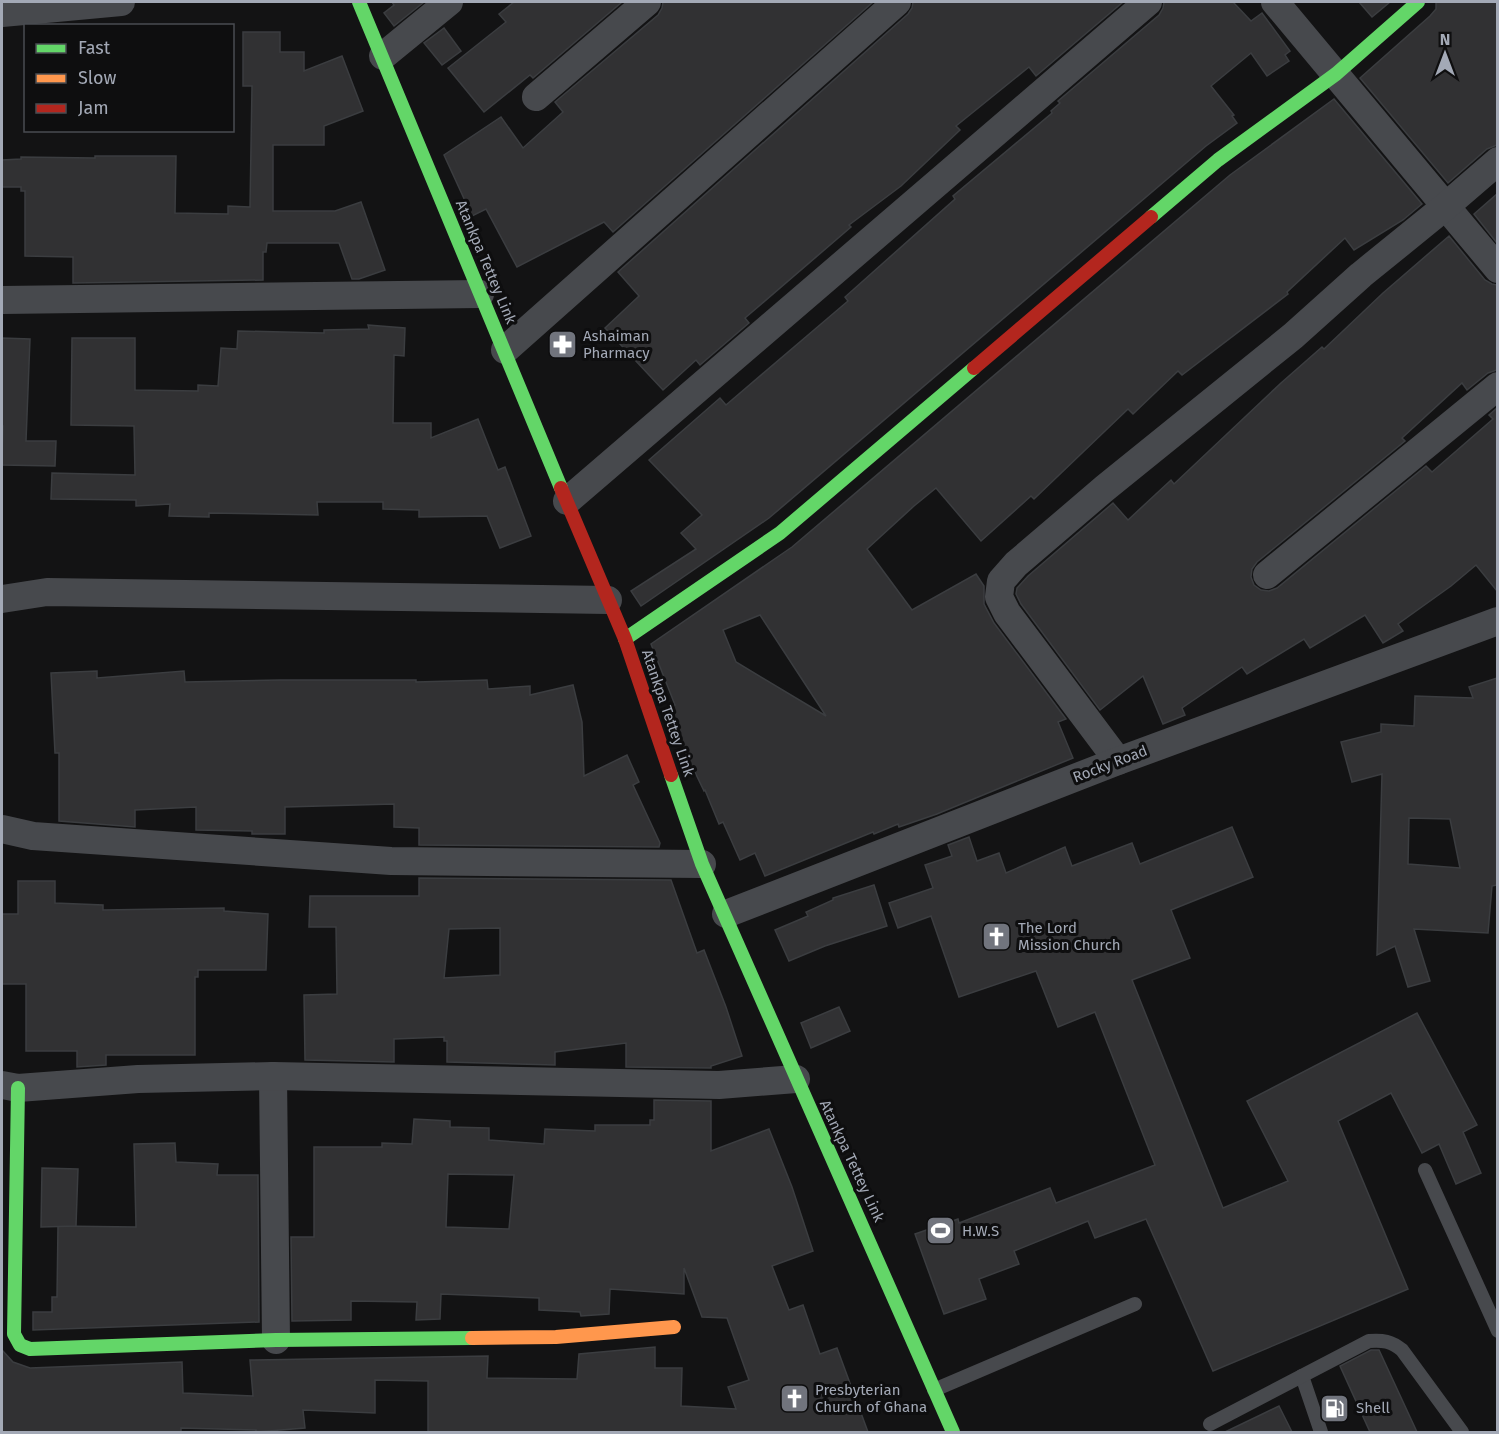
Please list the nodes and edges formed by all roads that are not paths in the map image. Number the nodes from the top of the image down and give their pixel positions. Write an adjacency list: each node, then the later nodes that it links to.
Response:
1 (121, 2): 9 (street)
2 (359, 2): 10 (street, Atankpa Tettey Link)
3 (449, 2): 10 (street)
4 (646, 2): 12 (street)
5 (897, 2): 18 (street)
6 (1148, 2): 20 (street)
7 (1275, 2): 11 (street)
8 (1418, 2): 11 (street)
9 (2, 13)
10 (383, 56): 16 (street, Atankpa Tettey Link)
11 (1336, 74): 14 (street); 25 (street)
12 (536, 97)
13 (1497, 160): 14 (street)
14 (1446, 206): 15 (street); 26 (street)
15 (1497, 269)
16 (480, 294): 17 (street); 18 (street, Atankpa Tettey Link)
17 (2, 300)
18 (505, 350): 20 (street, Atankpa Tettey Link)
19 (1497, 386): 21 (street)
20 (567, 501): 23 (street, Atankpa Tettey Link)
21 (1267, 575)
22 (2, 599): 23 (street)
23 (608, 600): 25 (street, Atankpa Tettey Link)
24 (1497, 621): 26 (street, Rocky Road)
25 (625, 639): 28 (street, Atankpa Tettey Link)
26 (1118, 761): 29 (street, Rocky Road)
27 (2, 829): 28 (street)
28 (702, 864): 29 (street, Atankpa Tettey Link)
29 (726, 914): 31 (street, Atankpa Tettey Link)
30 (273, 1076): 31 (street); 32 (street); 37 (street)
31 (796, 1078): 39 (street, Atankpa Tettey Link)
32 (10, 1086): 37 (street)
33 (1425, 1170): 36 (lane)
34 (1135, 1304): 39 (lane)
35 (674, 1327): 37 (street)
36 (1497, 1331)
37 (276, 1340)
38 (1302, 1376): 40 (lane); 41 (lane); 43 (lane)
39 (934, 1390): 42 (street, Atankpa Tettey Link)
40 (1210, 1424)
41 (1457, 1431)
42 (953, 1432)
43 (1321, 1432)

